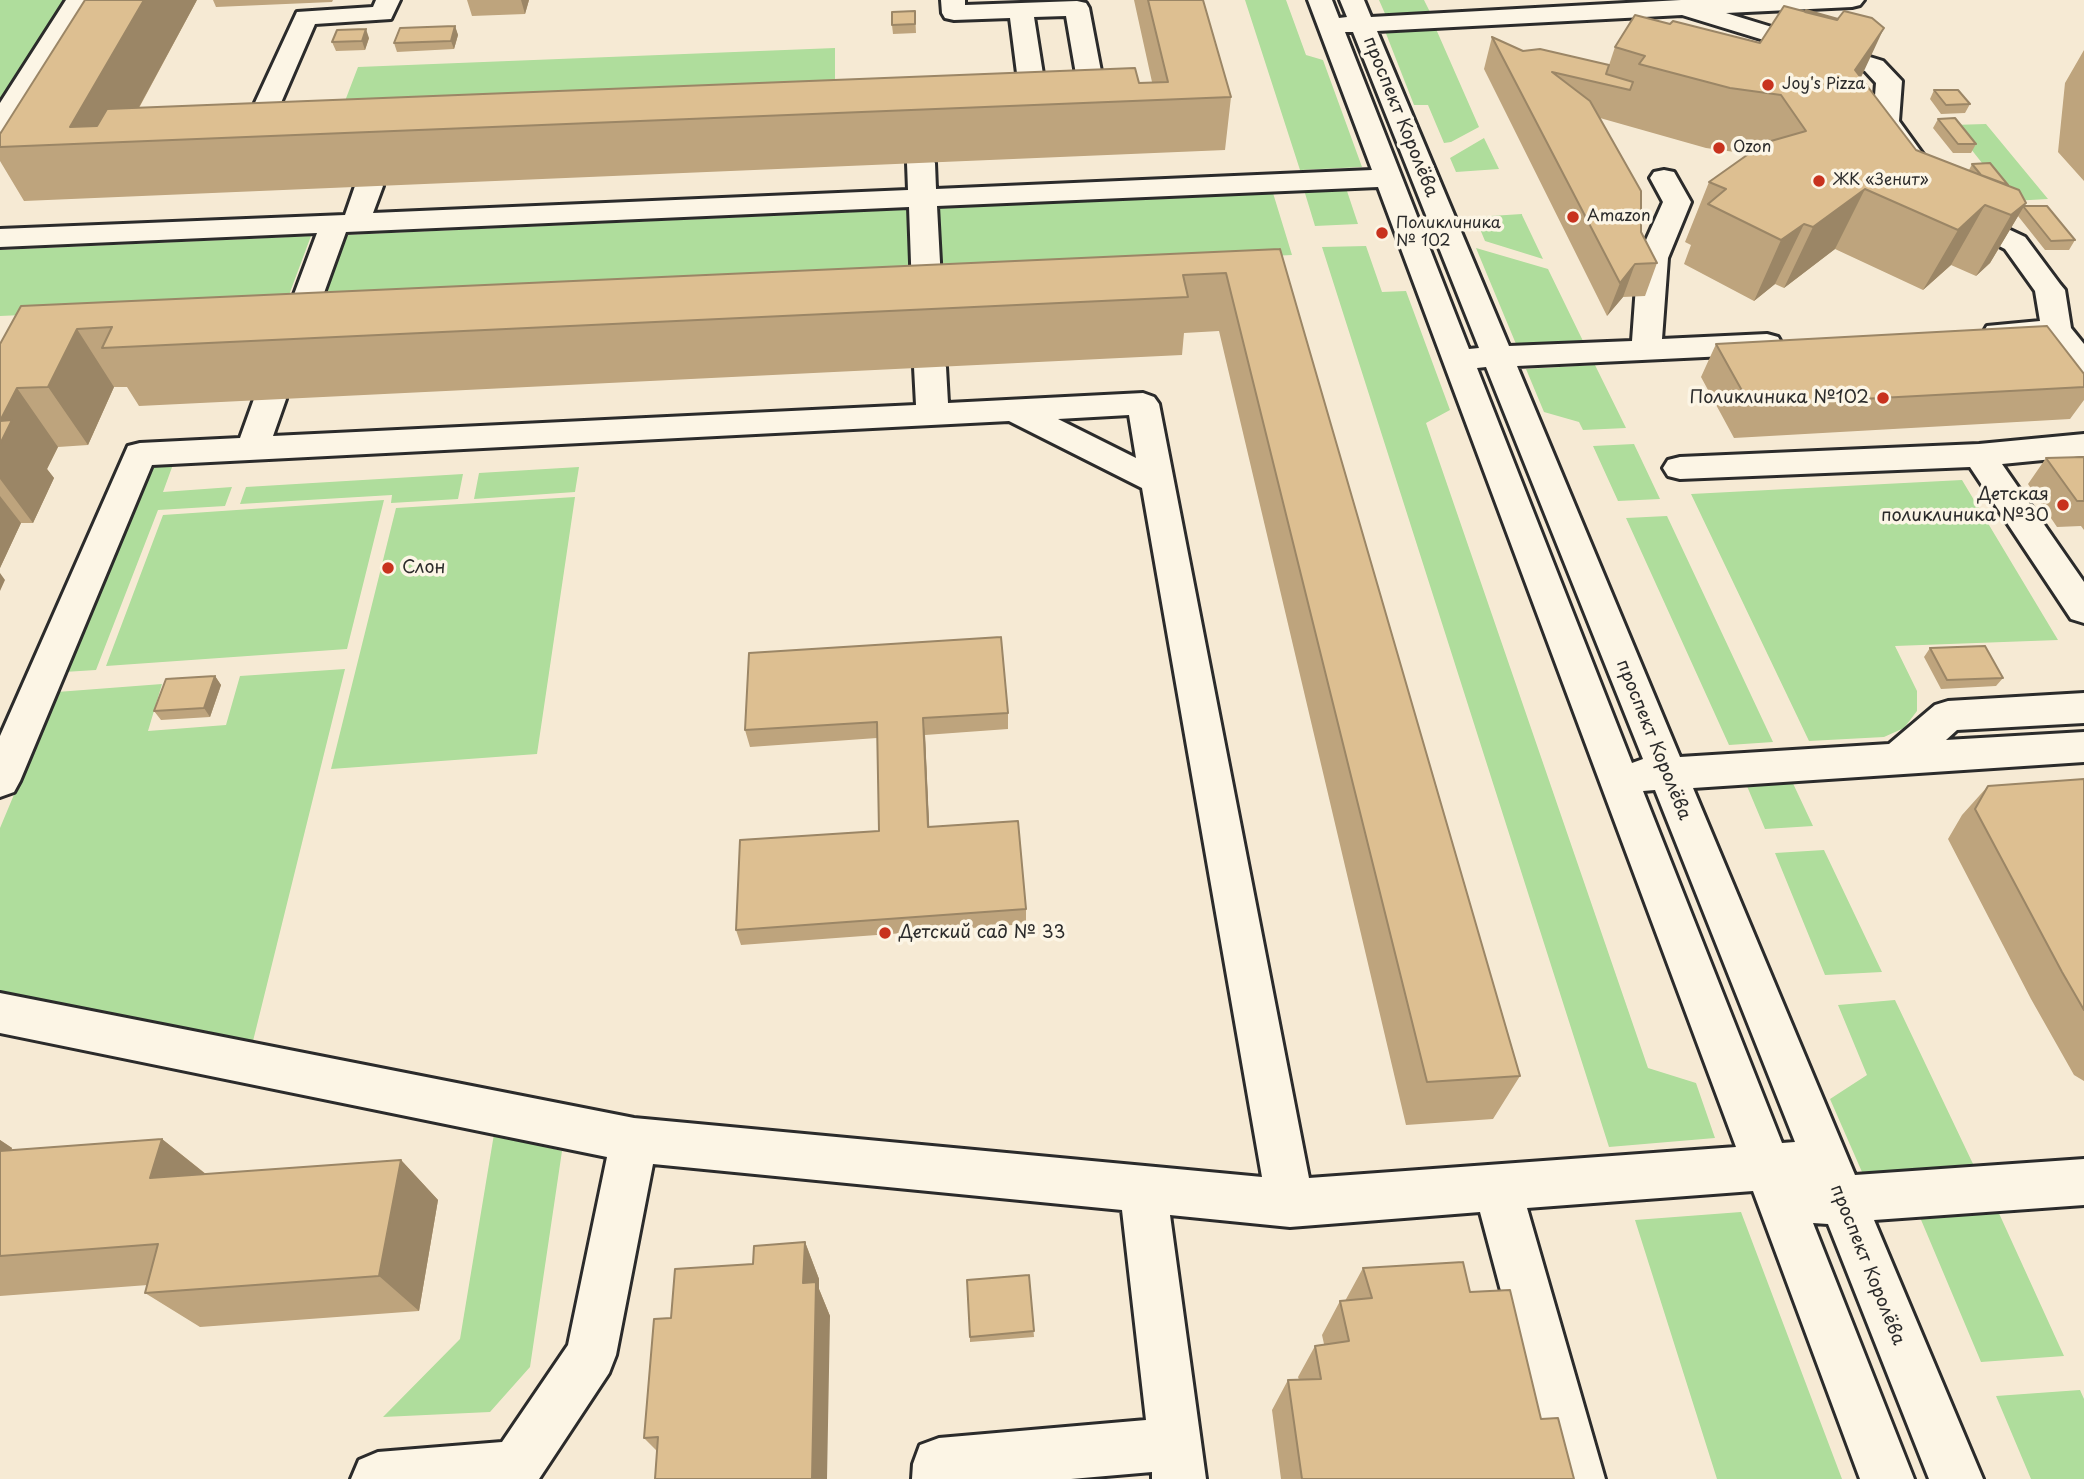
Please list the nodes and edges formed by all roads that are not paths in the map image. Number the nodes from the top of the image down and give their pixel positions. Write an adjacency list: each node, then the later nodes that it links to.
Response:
1 (78, 0): 11 (street)
2 (388, 0): 10 (street)
3 (953, 0): 7 (street)
4 (1852, 0): 5 (street)
5 (1733, 5): 6 (street); 9 (street)
6 (1682, 7): 8 (street); 13 (street)
7 (1021, 10): 7 (street)
8 (1341, 13): 14 (street, проспект Королёва); 27 (street, проспект Королёва)
9 (1799, 24)
10 (313, 118)
11 (0, 124)
12 (921, 163): 17 (street)
13 (1925, 176)
14 (1388, 178): 17 (street); 28 (street, проспект Королёва)
15 (1664, 178): 25 (street)
16 (369, 186): 19 (street)
17 (922, 198): 19 (street); 21 (street)
18 (1941, 198): 22 (street)
19 (345, 223): 20 (street); 26 (street)
20 (0, 238)
21 (928, 323)
22 (2056, 330): 23 (street); 29 (street)
23 (1972, 334)
24 (1791, 343): 25 (street)
25 (1651, 349): 27 (street)
26 (288, 354)
27 (1496, 356): 28 (street); 43 (street, проспект Королёва)
28 (1456, 359): 44 (street, проспект Королёва)
29 (2084, 365)
30 (930, 367): 33 (street)
31 (270, 400): 35 (street)
32 (1013, 410): 33 (street); 38 (street); 38 (street)
33 (933, 414): 35 (street)
34 (2084, 445): 36 (street)
35 (252, 449): 45 (street)
36 (1979, 455): 37 (street); 39 (street)
37 (1680, 468)
38 (1157, 482): 53 (street)
39 (2084, 610)
40 (2084, 708): 42 (street)
41 (2084, 747): 42 (street)
42 (1897, 760): 43 (street)
43 (1667, 773): 44 (street); 48 (street, проспект Королёва)
44 (1618, 777): 50 (street, проспект Королёва)
45 (0, 781)
46 (0, 1013): 47 (street)
47 (634, 1140): 52 (street); 55 (street)
48 (1832, 1181): 49 (street); 50 (street); 59 (street, проспект Королёва)
49 (2084, 1182)
50 (1774, 1185): 51 (street); 58 (street, проспект Королёва)
51 (1497, 1188): 53 (street); 57 (street)
52 (1143, 1189): 53 (street); 54 (street)
53 (1290, 1203)
54 (1177, 1461): 56 (street)
55 (378, 1479)
56 (939, 1479)
57 (1578, 1479)
58 (1887, 1479)
59 (1955, 1479)

